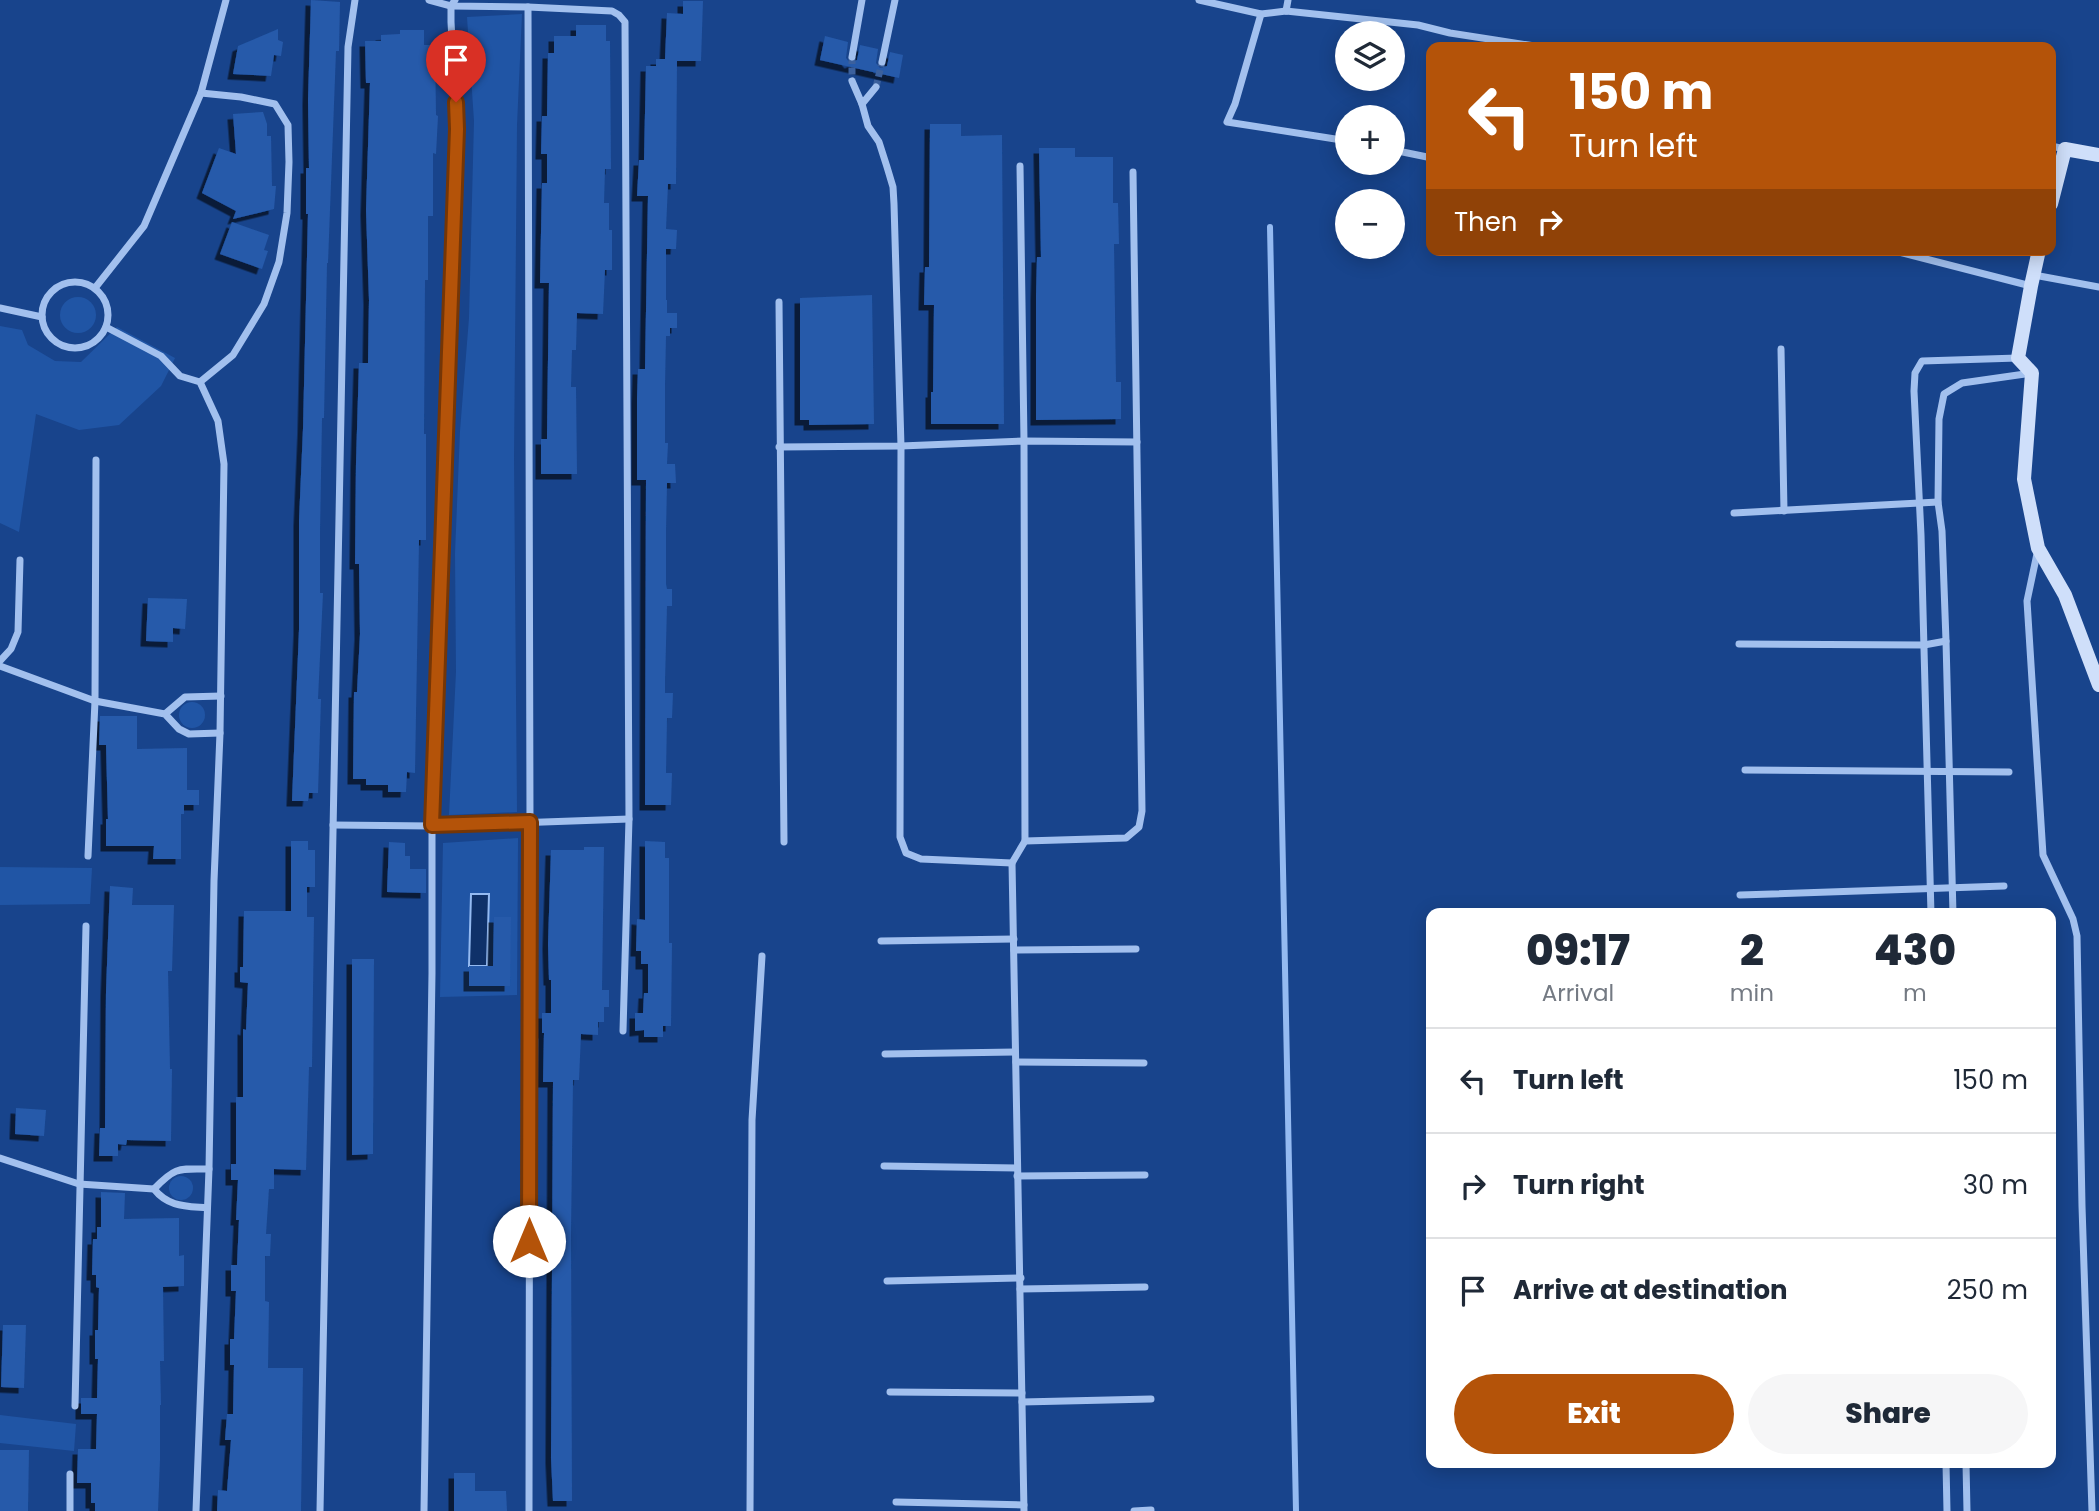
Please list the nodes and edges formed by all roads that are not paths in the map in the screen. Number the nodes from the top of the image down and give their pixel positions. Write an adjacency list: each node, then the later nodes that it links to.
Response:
1 (226, 0): 17 (street)
2 (355, 0): 65 (street)
3 (429, 0): 8 (street)
4 (862, 0): 13 (street)
5 (895, 0): 14 (street)
6 (1199, 0): 11 (street)
7 (1288, 0): 10 (street)
8 (453, 3): 9 (street); 66 (street)
9 (528, 7): 63 (street); 64 (street)
10 (1286, 11): 11 (street); 12 (street)
11 (1261, 14): 19 (street)
12 (1508, 42)
13 (852, 57)
14 (882, 62)
15 (852, 81): 18 (street)
16 (876, 87): 18 (street)
17 (201, 93): 30 (street); 38 (street)
18 (862, 104): 41 (street)
19 (1335, 139)
20 (2058, 148): 22 (street)
21 (1405, 152): 23 (street)
22 (2099, 155)
23 (1426, 157)
24 (1020, 166): 39 (street)
25 (1133, 172): 40 (street)
26 (1918, 256): 28 (street)
27 (2038, 256): 28 (street)
28 (2032, 281): 29 (street); 36 (street)
29 (2099, 287)
30 (95, 288): 33 (street); 34 (street)
31 (779, 302): 42 (street)
32 (0, 308): 33 (street)
33 (42, 317): 34 (street)
34 (106, 327): 38 (street)
35 (1781, 349): 46 (street)
36 (2018, 358): 37 (street); 44 (street)
37 (2032, 373): 45 (street); 48 (street)
38 (200, 382): 55 (street)
39 (1024, 441): 40 (street); 41 (street); 67 (street)
40 (1137, 442): 67 (street)
41 (901, 446): 42 (street); 70 (street)
42 (779, 447): 68 (street)
43 (96, 460): 56 (street)
44 (1919, 502): 45 (street); 46 (street); 52 (street)
45 (1938, 502): 50 (street)
46 (1784, 510): 47 (street)
47 (1734, 513)
48 (2038, 548): 54 (street); 120 (street)
49 (20, 560): 53 (street)
50 (1946, 641): 52 (street); 60 (street)
51 (1739, 644): 52 (street)
52 (1924, 645): 61 (street)
53 (0, 664): 56 (street)
54 (2099, 685)
55 (221, 696): 57 (street); 58 (street)
56 (95, 701): 57 (street); 69 (street)
57 (165, 714): 58 (street)
58 (220, 733): 90 (street)
59 (1745, 770): 61 (street)
60 (1949, 770): 61 (street); 62 (street); 72 (street)
61 (1927, 771): 73 (street)
62 (2009, 772)
63 (629, 820): 64 (street); 83 (street)
64 (530, 822): 66 (street); 115 (street)
65 (333, 825): 66 (street); 113 (street)
66 (432, 825): 114 (street)
67 (1025, 841): 70 (street)
68 (784, 842)
69 (88, 856)
70 (1012, 863): 78 (street)
71 (2004, 886): 72 (street)
72 (1952, 887): 73 (street); 76 (street)
73 (1931, 889): 74 (street); 75 (street)
74 (1740, 895)
75 (1931, 908)
76 (1953, 908)
77 (86, 926): 93 (street)
78 (1014, 939): 79 (street); 81 (street)
79 (881, 941)
80 (1136, 948): 81 (street)
81 (1014, 950): 84 (street)
82 (762, 956): 116 (street)
83 (623, 1031)
84 (1015, 1052): 85 (street); 86 (street)
85 (885, 1054)
86 (1016, 1062): 87 (street); 91 (street)
87 (1144, 1063)
88 (0, 1158): 93 (street)
89 (884, 1166): 91 (street)
90 (209, 1169): 94 (street); 95 (street)
91 (1017, 1172): 92 (street); 96 (street)
92 (1145, 1175)
93 (79, 1184): 94 (street); 104 (street)
94 (154, 1189): 95 (street)
95 (207, 1208): 112 (street)
96 (1021, 1278): 97 (street); 99 (street)
97 (887, 1281)
98 (1145, 1287): 99 (street)
99 (1020, 1289): 101 (street)
100 (890, 1392): 101 (street)
101 (1022, 1393): 103 (street)
102 (1151, 1399): 103 (street)
103 (1021, 1402): 109 (street)
104 (75, 1406)
105 (1946, 1468): 118 (street)
106 (1966, 1468): 119 (street)
107 (70, 1474): 111 (street)
108 (896, 1502): 109 (street)
109 (1024, 1508)
110 (1151, 1510): 117 (street)
111 (70, 1511)
112 (197, 1511)
113 (320, 1511)
114 (424, 1511)
115 (529, 1511)
116 (750, 1511)
117 (1134, 1511)
118 (1948, 1511)
119 (1967, 1511)
120 (2092, 1511)

